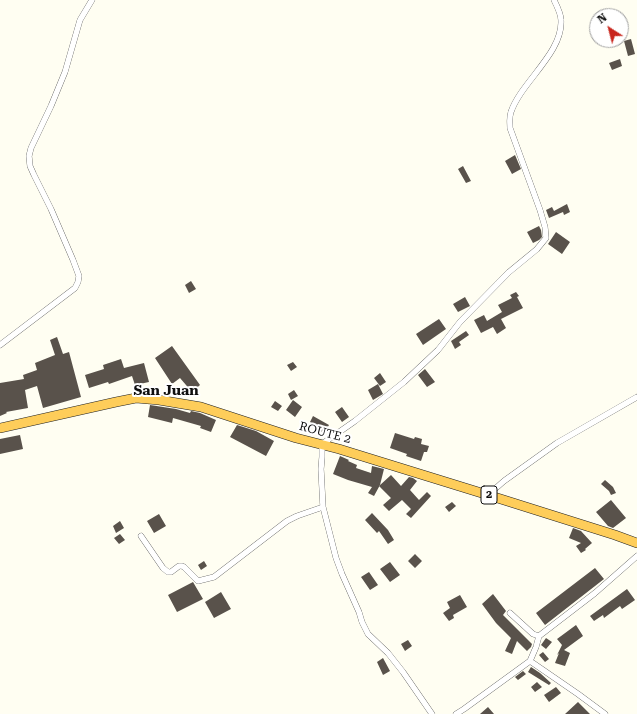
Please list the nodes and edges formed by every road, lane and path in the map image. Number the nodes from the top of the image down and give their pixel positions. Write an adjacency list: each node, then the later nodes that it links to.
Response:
1 (92, 0): 3 (street)
2 (554, 0): 6 (street)
3 (0, 345)
4 (637, 397): 7 (street)
5 (0, 428): 6 (highway, ROUTE 2 / 2)
6 (325, 445): 7 (highway, ROUTE 2 / 2); 8 (street)
7 (488, 494): 10 (highway, ROUTE 2 / 2)
8 (323, 507): 9 (street); 15 (street)
9 (141, 536)
10 (637, 543)
11 (637, 556): 13 (street)
12 (510, 613): 13 (street)
13 (539, 636): 14 (street)
14 (530, 661): 16 (street); 17 (street)
15 (432, 714)
16 (456, 714)
17 (605, 714)

